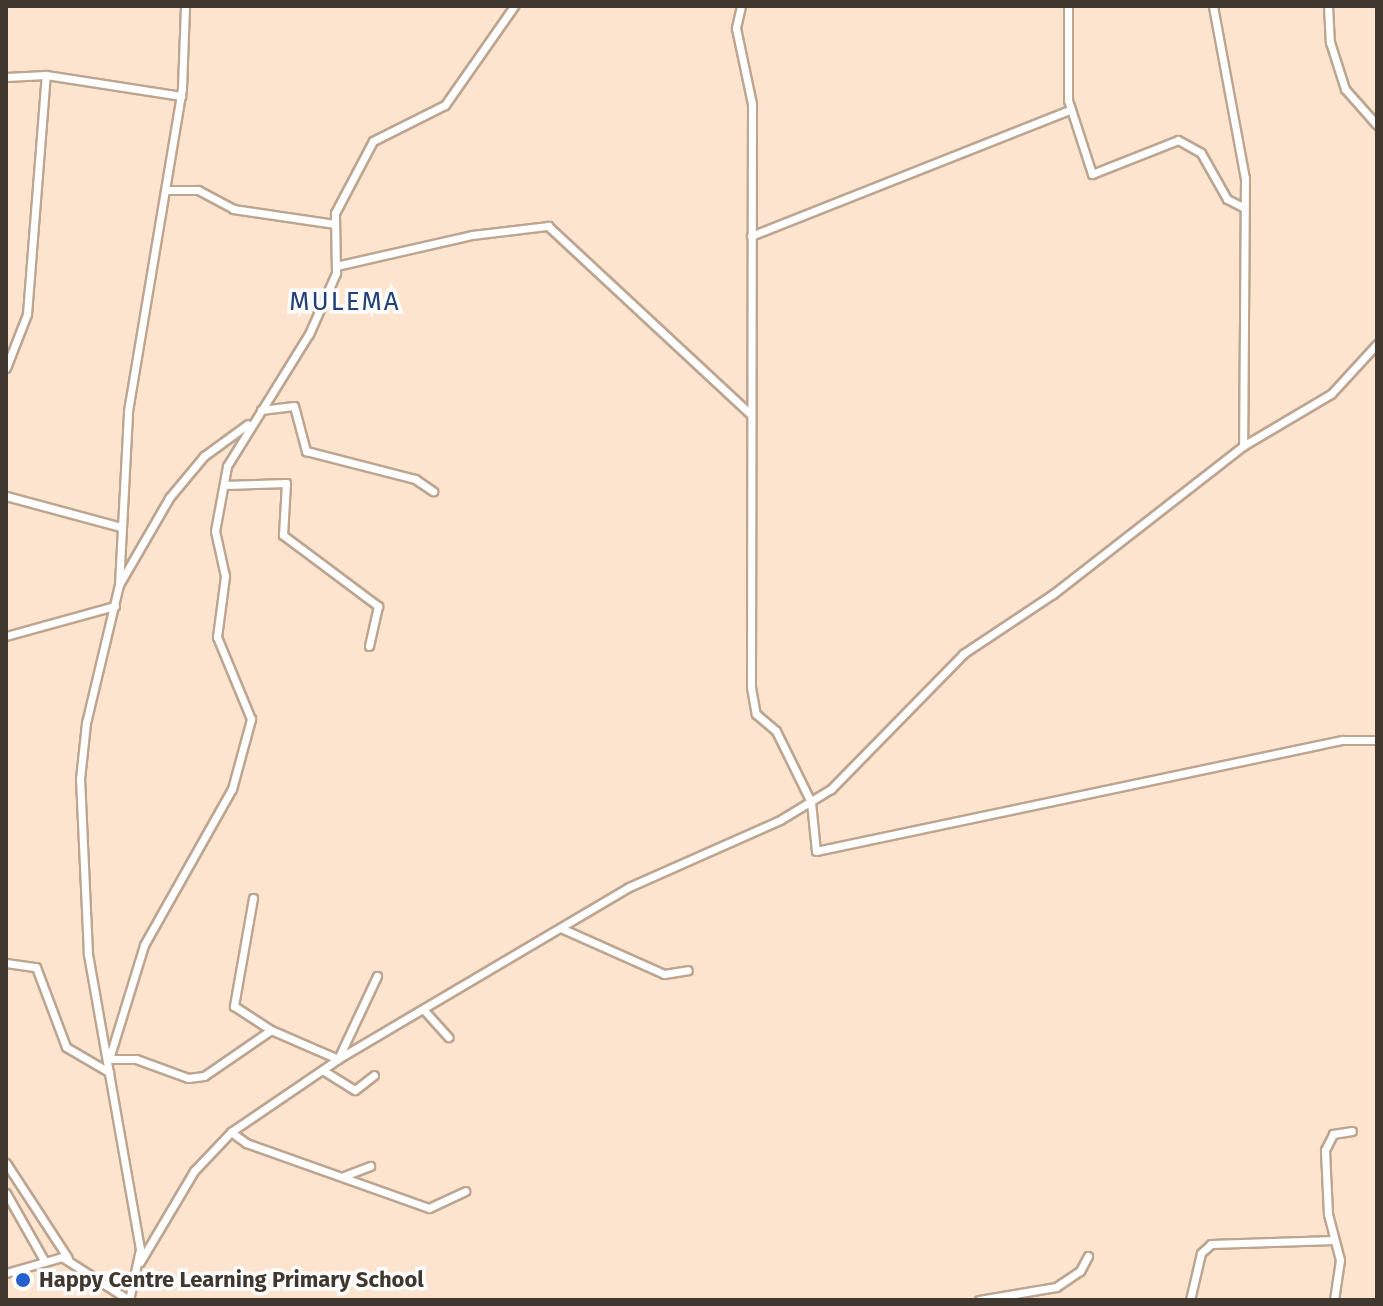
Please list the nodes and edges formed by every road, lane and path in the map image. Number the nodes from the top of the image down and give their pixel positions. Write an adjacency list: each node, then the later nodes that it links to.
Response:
1 (185, 6): 9 (street)
2 (514, 6): 14 (street)
3 (741, 6): 15 (street)
4 (1068, 6): 10 (street)
5 (1213, 6): 13 (street)
6 (1328, 6): 11 (street)
7 (46, 75): 8 (street); 9 (street); 18 (street)
8 (6, 77)
9 (181, 96): 12 (street)
10 (1070, 110): 13 (street); 15 (street)
11 (1377, 125)
12 (166, 190): 14 (street); 26 (street)
13 (1243, 207): 22 (street)
14 (335, 224): 16 (street)
15 (751, 236): 20 (street)
16 (336, 266): 19 (street); 20 (street)
17 (1377, 344): 22 (street)
18 (6, 368)
19 (261, 410): 21 (street); 24 (street)
20 (749, 413): 32 (street)
21 (254, 420): 23 (street); 27 (street)
22 (1243, 446): 32 (street)
23 (225, 485): 30 (street); 41 (street)
24 (433, 491)
25 (6, 496): 26 (street)
26 (121, 527): 27 (street)
27 (119, 585): 28 (street)
28 (115, 606): 29 (street); 41 (street)
29 (6, 636)
30 (369, 646)
31 (1377, 740): 32 (street)
32 (811, 802): 34 (street)
33 (253, 898): 39 (street)
34 (563, 929): 36 (street); 38 (street)
35 (6, 963): 44 (street)
36 (688, 970)
37 (377, 976): 42 (street)
38 (423, 1009): 40 (street); 42 (street)
39 (271, 1030): 41 (street); 42 (street)
40 (448, 1037)
41 (109, 1059): 44 (street)
42 (338, 1059): 43 (street)
43 (324, 1071): 45 (street); 47 (street)
44 (109, 1072): 57 (street)
45 (374, 1075)
46 (1352, 1131): 53 (street)
47 (231, 1132): 50 (street); 57 (street)
48 (6, 1163): 55 (street)
49 (370, 1166): 50 (street)
50 (344, 1176): 51 (street)
51 (465, 1191)
52 (6, 1193): 56 (street)
53 (1334, 1240): 61 (street); 62 (street)
54 (1088, 1256): 60 (street)
55 (68, 1259): 56 (street); 59 (street)
56 (45, 1262): 58 (street)
57 (140, 1262): 59 (street)
58 (6, 1273)
59 (129, 1300)
60 (979, 1300)
61 (1190, 1300)
62 (1334, 1300)

